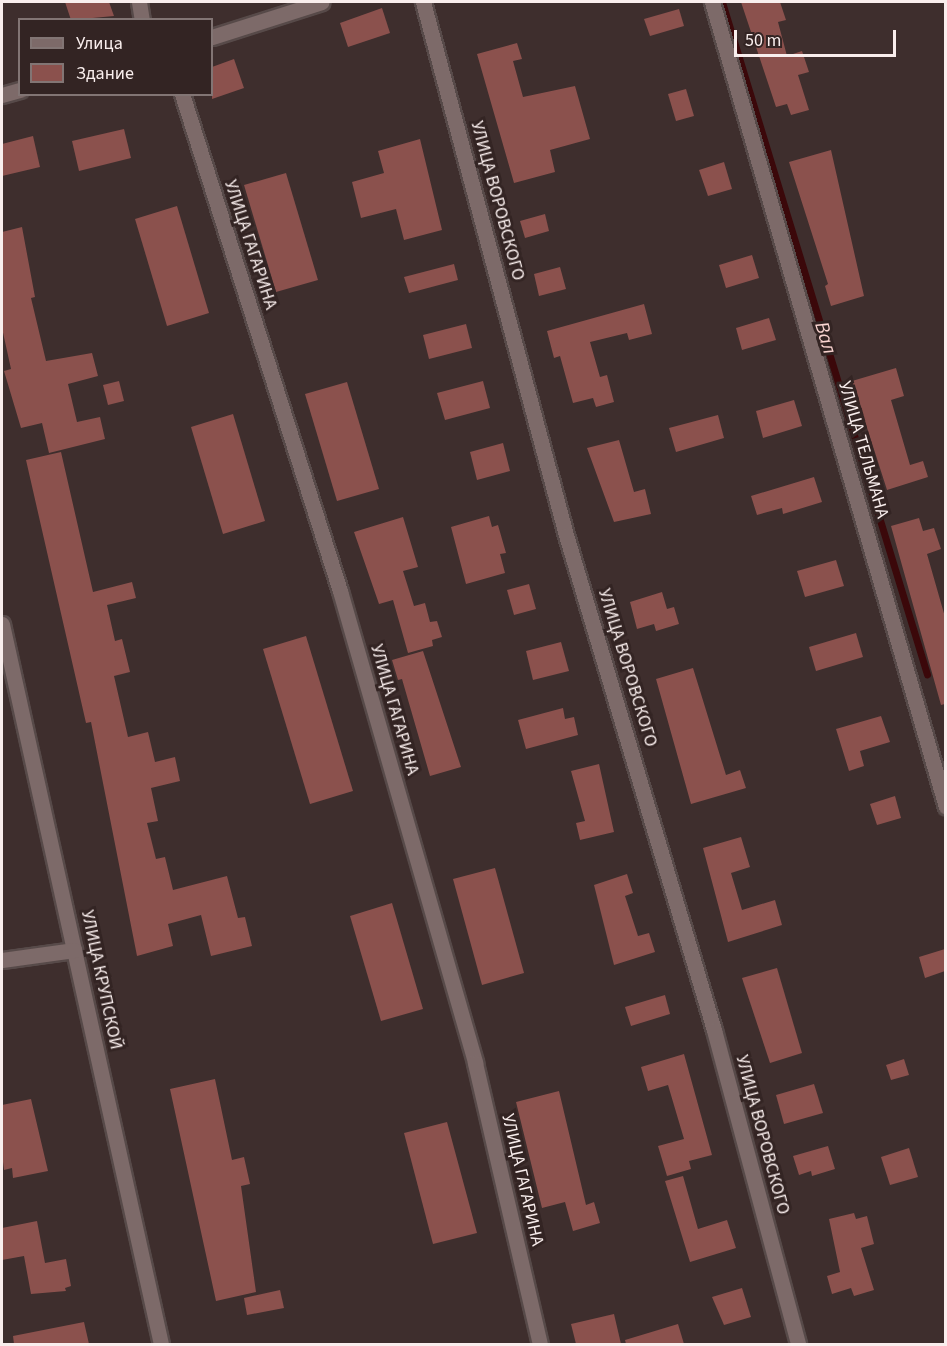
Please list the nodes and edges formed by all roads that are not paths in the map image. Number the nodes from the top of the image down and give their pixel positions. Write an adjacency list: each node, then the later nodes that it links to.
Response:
1 (139, 2): 5 (street)
2 (322, 2): 6 (street)
3 (423, 2): 16 (street, УЛИЦА ВОРОВСКОГО)
4 (712, 2): 11 (street, УЛИЦА ТЕЛЬМАНА)
5 (142, 18)
6 (213, 37)
7 (18, 90): 8 (street)
8 (2, 94)
9 (183, 96): 15 (street, УЛИЦА ГАГАРИНА)
10 (2, 624): 12 (street, УЛИЦА КРУПСКОЙ)
11 (945, 807)
12 (74, 950): 13 (street); 14 (street, УЛИЦА КРУПСКОЙ)
13 (2, 960)
14 (161, 1344)
15 (540, 1344)
16 (798, 1344)

